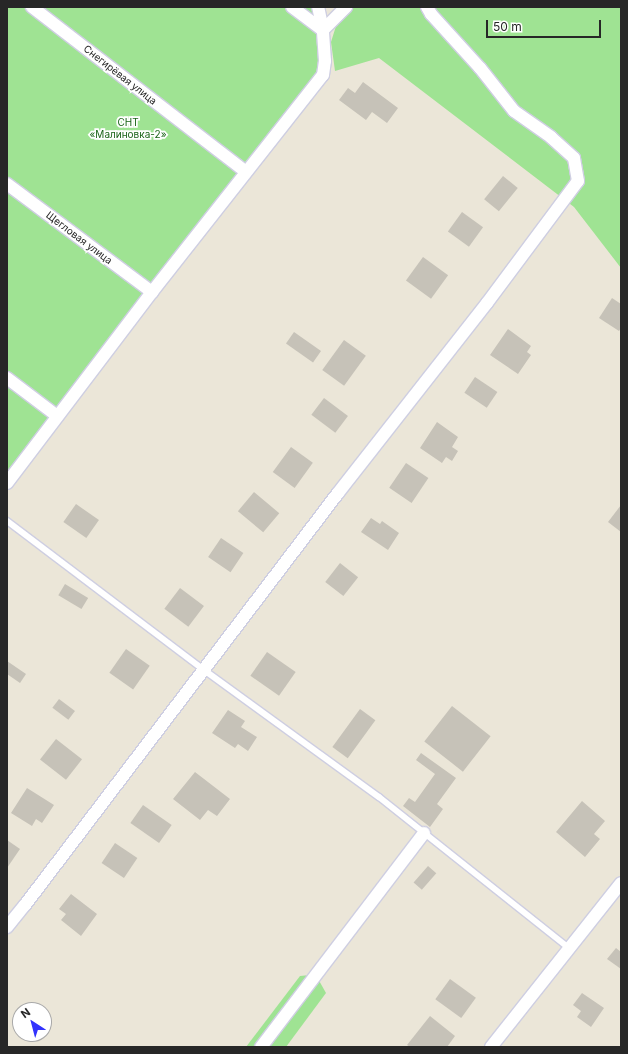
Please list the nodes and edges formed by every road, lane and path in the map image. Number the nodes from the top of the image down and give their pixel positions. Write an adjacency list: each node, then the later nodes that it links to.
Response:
1 (32, 7): 7 (street, Снегирёвая улица)
2 (292, 7): 6 (street)
3 (318, 7): 6 (street)
4 (346, 7): 6 (street)
5 (427, 7): 14 (street)
6 (323, 30): 7 (street)
7 (246, 172): 9 (street)
8 (7, 184): 9 (street, Щегловая улица)
9 (152, 292): 11 (street)
10 (7, 378): 11 (street)
11 (57, 416): 12 (street)
12 (7, 483)
13 (7, 521): 14 (lane)
14 (204, 670): 15 (lane); 17 (street)
15 (424, 833): 18 (lane); 19 (street)
16 (621, 883): 18 (street)
17 (7, 927)
18 (569, 948): 20 (street)
19 (261, 1047)
20 (491, 1047)

